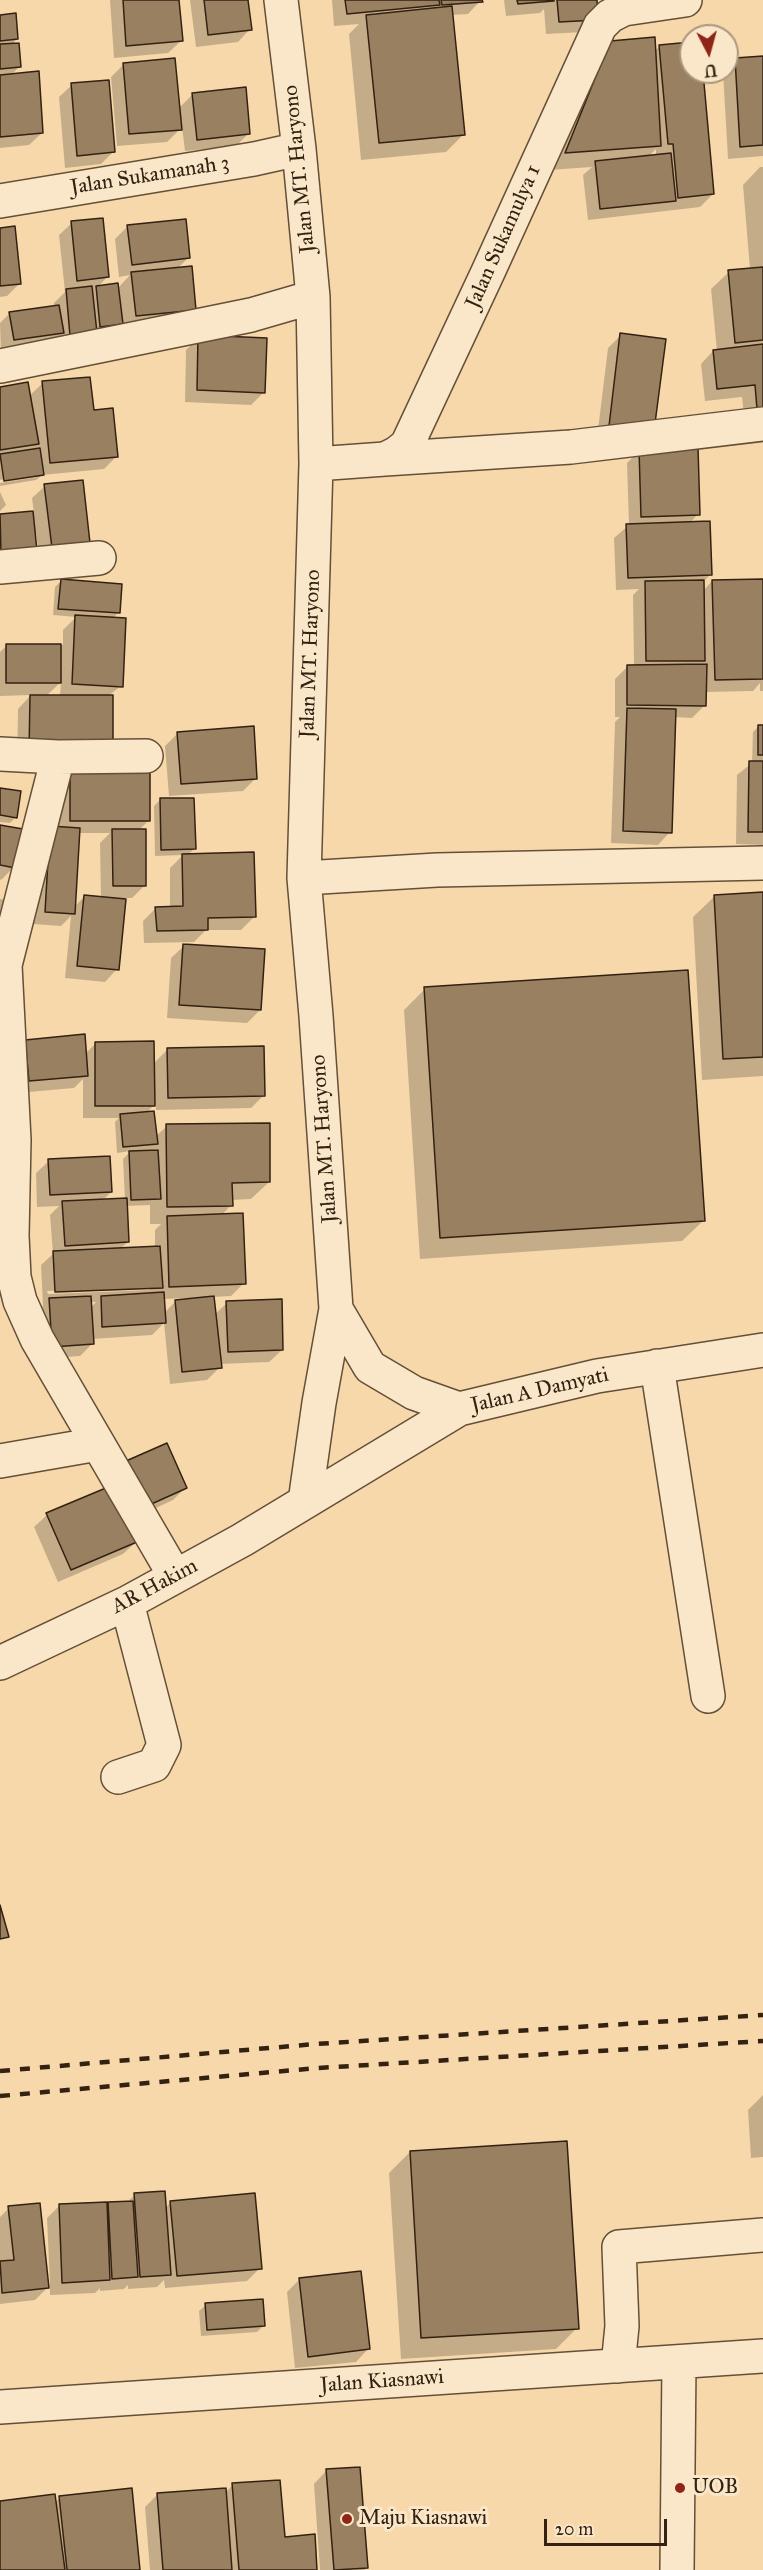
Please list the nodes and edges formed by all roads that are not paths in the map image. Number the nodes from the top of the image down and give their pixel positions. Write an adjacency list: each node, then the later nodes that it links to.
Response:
1 (281, 0): 3 (street, Jalan MT. Haryono)
2 (686, 0): 8 (street, Jalan Sukamulya 1)
3 (299, 149): 4 (street, Jalan Sukamanah 3); 5 (street, Jalan MT. Haryono)
4 (0, 201)
5 (313, 297): 6 (street); 9 (street, Jalan MT. Haryono)
6 (0, 366)
7 (763, 424): 8 (street)
8 (385, 459): 9 (street)
9 (316, 464): 16 (street, Jalan MT. Haryono)
10 (99, 558): 11 (street)
11 (0, 567)
12 (0, 754): 14 (street)
13 (146, 756): 14 (street)
14 (58, 757): 17 (street)
15 (763, 863): 16 (street)
16 (304, 878): 19 (street, Jalan MT. Haryono)
17 (2, 965): 18 (street)
18 (6, 1237): 23 (street)
19 (336, 1309): 22 (street, Jalan MT. Haryono); 25 (street, Jalan MT. Haryono)
20 (763, 1350): 21 (street, Jalan A Damyati)
21 (657, 1366): 22 (street, Jalan A Damyati); 29 (street)
22 (459, 1409): 25 (street, Jalan A Damyati)
23 (98, 1444): 24 (street); 26 (street)
24 (0, 1461)
25 (305, 1502): 26 (street, AR Hakim)
26 (175, 1576): 27 (street, AR Hakim)
27 (127, 1603): 28 (street, AR Hakim); 30 (street)
28 (0, 1663)
29 (708, 1696)
30 (118, 1777)
31 (763, 2235): 34 (street)
32 (763, 2356): 33 (street, Jalan Kiasnawi)
33 (679, 2362): 34 (street, Jalan Kiasnawi); 36 (street)
34 (618, 2366): 35 (street, Jalan Kiasnawi)
35 (0, 2407)
36 (677, 2570)

